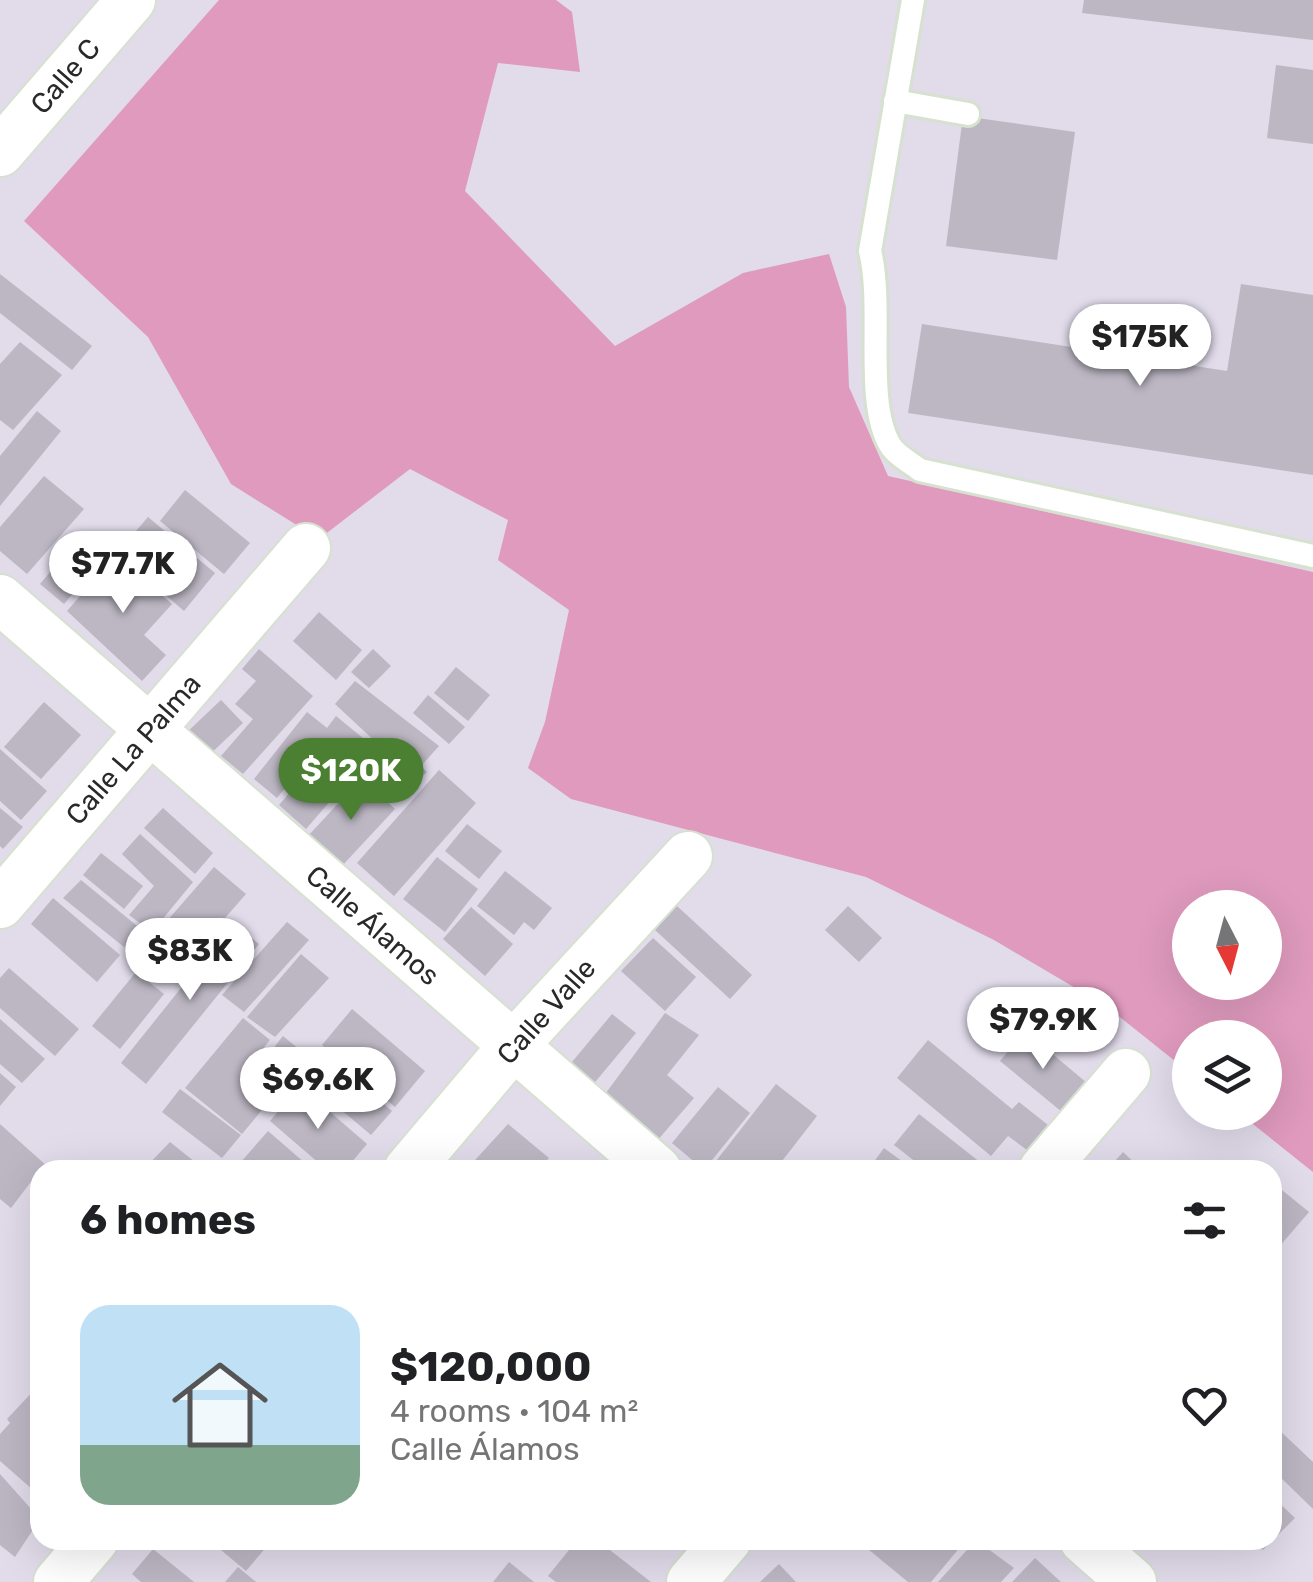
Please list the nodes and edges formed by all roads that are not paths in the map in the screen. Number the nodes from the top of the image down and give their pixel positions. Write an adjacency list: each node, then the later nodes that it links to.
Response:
1 (131, 0): 5 (street, Calle C)
2 (913, 0): 3 (lane)
3 (895, 101): 4 (lane); 7 (lane)
4 (968, 114)
5 (0, 152)
6 (306, 548): 9 (street, Calle La Palma)
7 (1313, 556)
8 (0, 599): 9 (street, Calle Álamos)
9 (149, 729): 11 (street, Calle La Palma); 12 (street, Calle Álamos)
10 (688, 856): 12 (street, Calle Valle)
11 (0, 904)
12 (513, 1046): 14 (street, Calle Valle); 15 (street, Calle Álamos)
13 (1126, 1072): 16 (street)
14 (416, 1160)
15 (645, 1160)
16 (1051, 1160)
17 (85, 1550): 20 (street)
18 (718, 1550): 21 (street)
19 (1095, 1550): 22 (street)
20 (58, 1582)
21 (691, 1582)
22 (1132, 1582)

